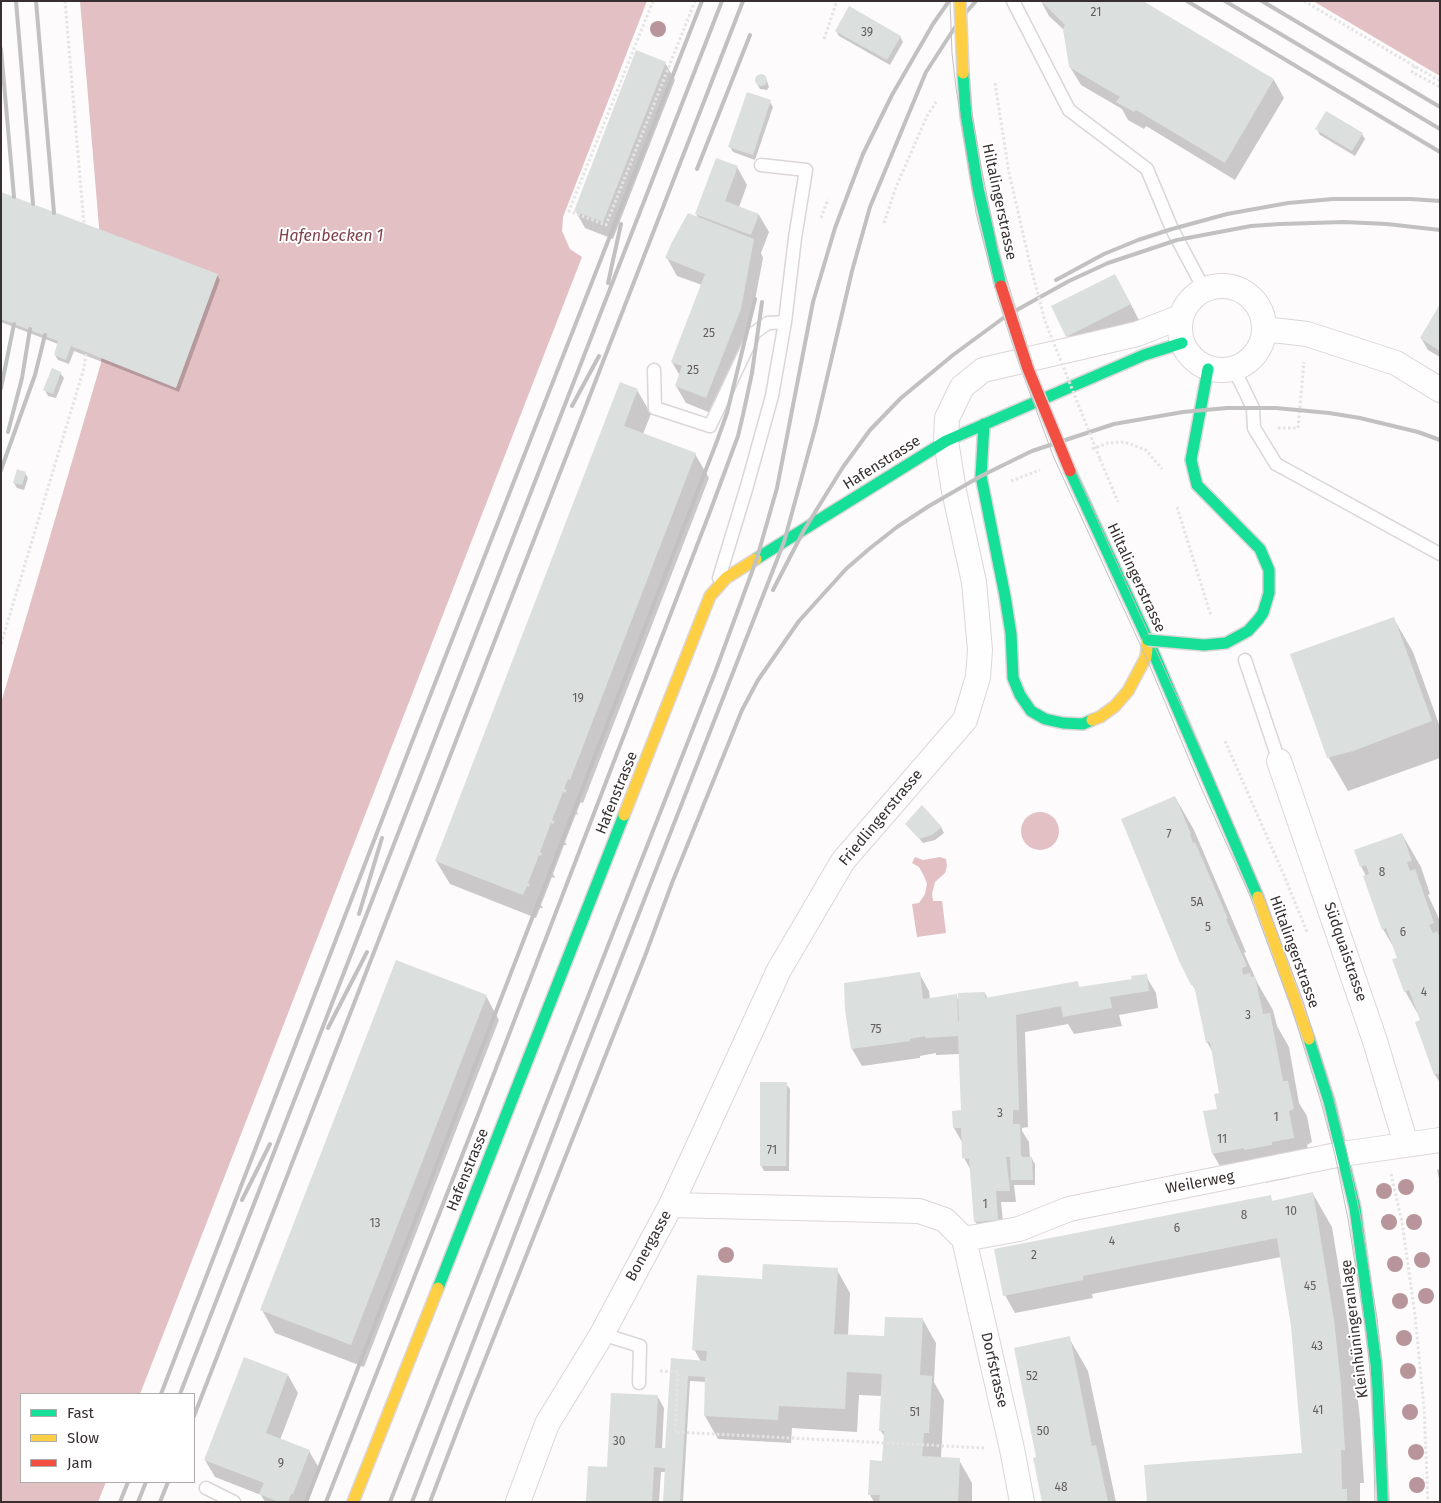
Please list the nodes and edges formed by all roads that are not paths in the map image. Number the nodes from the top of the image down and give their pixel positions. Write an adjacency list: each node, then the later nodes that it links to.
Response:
1 (960, 1): 17 (main road, Hiltalingerstrasse, bridge)
2 (1013, 1): 4 (lane)
3 (761, 165): 6 (lane)
4 (1204, 289): 5 (street); 7 (street)
5 (1180, 317): 8 (street); 14 (street, Friedlingerstrasse)
6 (786, 322): 11 (lane); 16 (lane)
7 (1264, 329): 10 (street); 12 (street)
8 (1182, 343): 9 (street); 13 (main road, Hafenstrasse)
9 (1208, 369): 10 (street); 17 (main road, bridge)
10 (1234, 369): 15 (lane)
11 (654, 370)
12 (1440, 390)
13 (984, 424): 14 (main road, Hafenstrasse); 17 (main road)
14 (946, 441): 16 (main road, Hafenstrasse); 23 (street, Friedlingerstrasse)
15 (1440, 554)
16 (716, 588): 29 (main road, Hafenstrasse)
17 (1148, 640): 22 (main road, Hiltalingerstrasse)
18 (1245, 660): 19 (lane)
19 (1279, 761): 21 (street, Südquaistrasse)
20 (1440, 1140): 21 (street, Weilerweg)
21 (1395, 1146): 22 (street, Weilerweg)
22 (1342, 1154): 24 (street, Weilerweg); 32 (main road, Kleinhüningeranlage)
23 (671, 1206): 24 (street, Bonergasse); 25 (street, Bonergasse)
24 (964, 1239): 31 (street, Dorfstrasse)
25 (602, 1334): 26 (lane); 30 (street, Bonergasse)
26 (639, 1383)
27 (206, 1488): 28 (lane)
28 (234, 1502)
29 (353, 1502)
30 (518, 1502)
31 (1022, 1502)
32 (1383, 1502)

